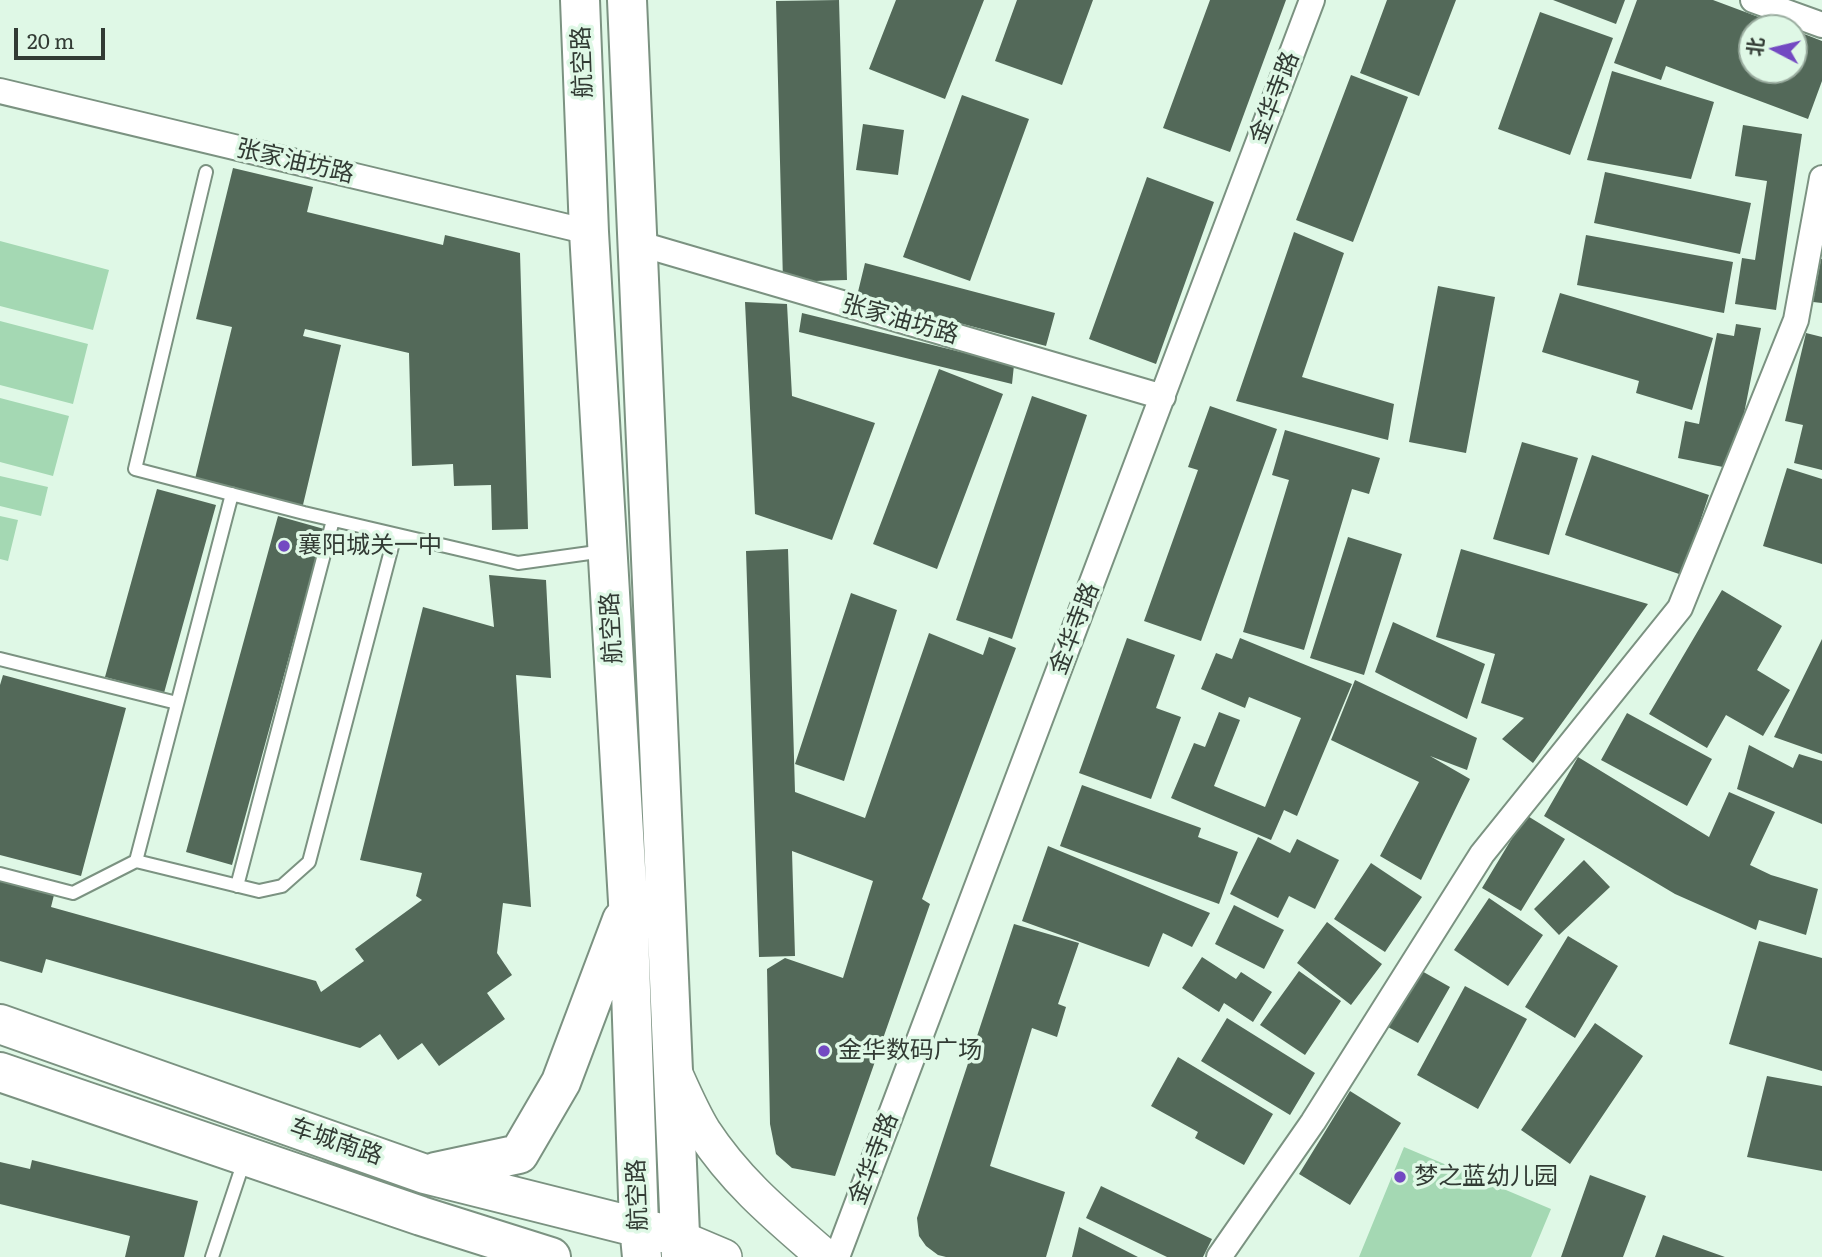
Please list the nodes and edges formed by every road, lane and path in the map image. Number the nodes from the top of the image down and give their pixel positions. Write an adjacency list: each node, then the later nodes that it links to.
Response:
1 (580, 0): 9 (main road, 航空路)
2 (626, 0): 10 (main road, 航空路)
3 (1312, 0): 11 (street, 金华寺路)
4 (1753, 0): 5 (street)
5 (1822, 25)
6 (0, 91): 9 (street, 张家油坊路)
7 (206, 172): 12 (lane)
8 (1822, 178): 36 (street)
9 (589, 232): 15 (main road, 航空路)
10 (637, 243): 11 (street, 张家油坊路); 23 (main road, 航空路)
11 (1163, 397): 35 (street, 金华寺路)
12 (232, 494): 13 (lane); 17 (lane)
13 (332, 520): 14 (lane); 20 (lane)
14 (394, 535): 15 (lane); 20 (lane)
15 (608, 551): 21 (main road, 航空路)
16 (0, 659): 17 (lane)
17 (177, 703): 18 (lane)
18 (136, 861): 19 (lane); 20 (lane)
19 (0, 874)
20 (237, 886)
21 (628, 902): 26 (main road); 28 (main road, 航空路)
22 (0, 1024): 26 (main road, 车城南路)
23 (672, 1069): 29 (main road, 航空路); 34 (street)
24 (0, 1072): 25 (main road, 车城南路)
25 (246, 1155): 27 (main road, 车城南路); 30 (lane)
26 (425, 1174): 28 (main road, 车城南路)
27 (421, 1216): 31 (main road); 32 (main road, 车城南路)
28 (640, 1242): 29 (main road, 车城南路)
29 (680, 1248): 33 (street)
30 (212, 1257)
31 (472, 1257)
32 (551, 1257)
33 (724, 1257)
34 (825, 1257)
35 (837, 1257)
36 (1219, 1257)

